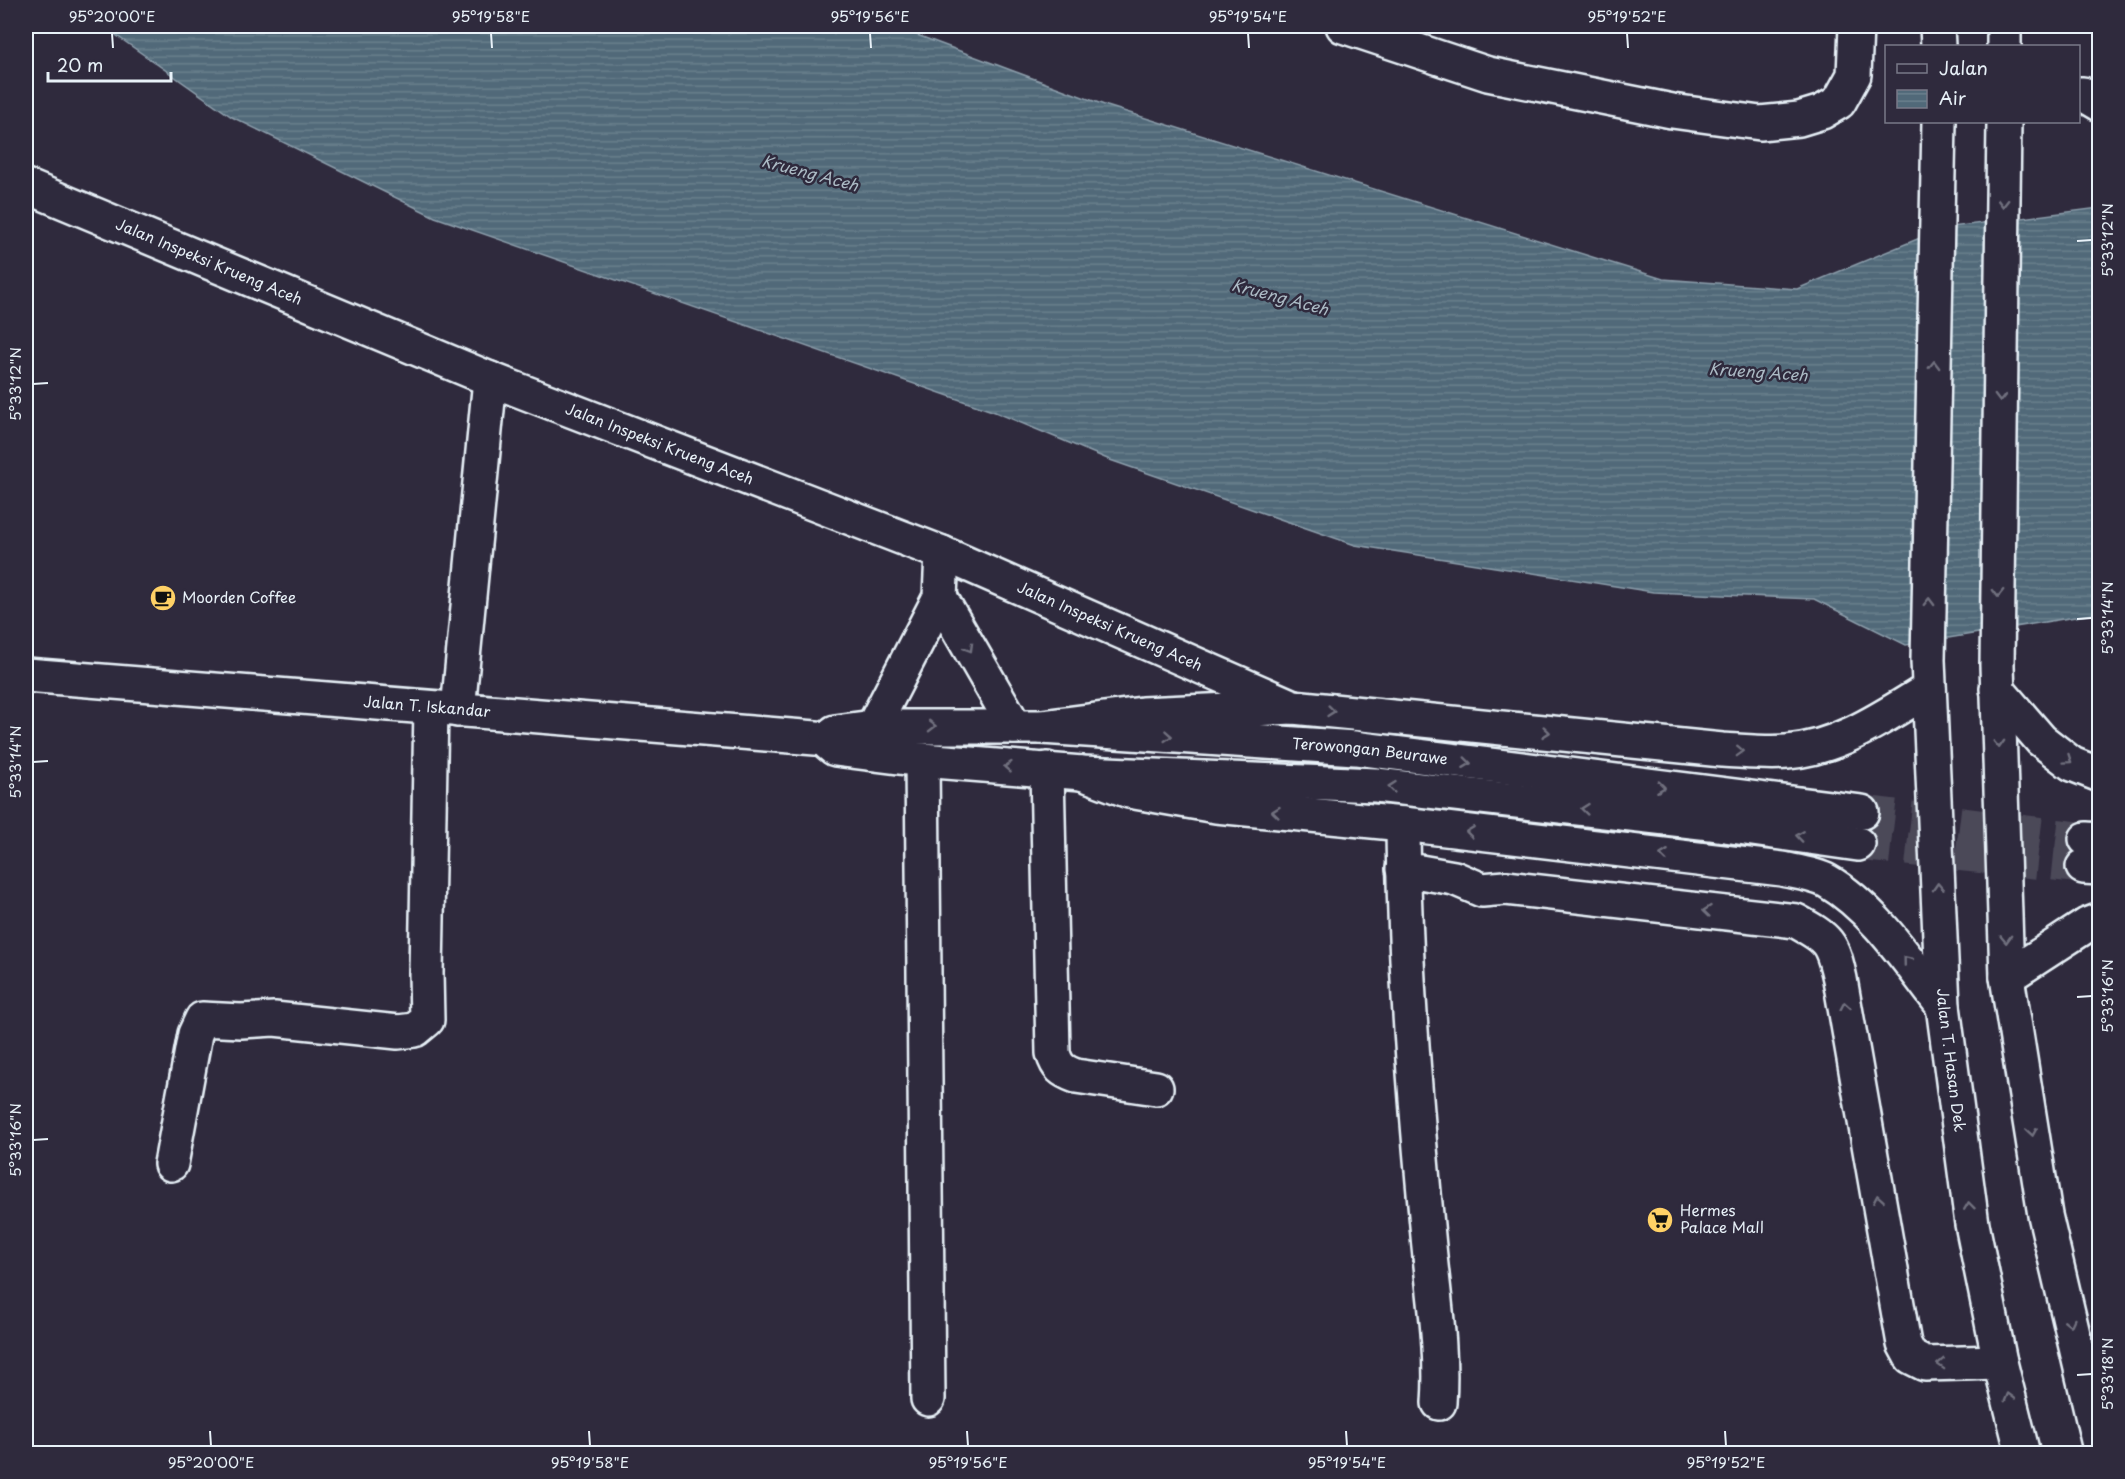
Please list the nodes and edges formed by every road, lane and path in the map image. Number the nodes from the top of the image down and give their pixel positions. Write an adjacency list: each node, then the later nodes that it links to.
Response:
1 (1343, 26): 2 (street)
2 (1856, 26)
3 (1937, 26): 5 (street)
4 (2004, 26): 6 (street)
5 (1938, 45)
6 (2004, 45)
7 (1939, 132): 14 (street, Jalan T. Hasan Dek, one-way to 7)
8 (2004, 133): 15 (street, one-way to 15)
9 (26, 186): 10 (street, Jalan Inspeksi Krueng Aceh)
10 (490, 379): 11 (street, Jalan Inspeksi Krueng Aceh); 17 (street)
11 (942, 554): 12 (street); 16 (street, Jalan Inspeksi Krueng Aceh)
12 (940, 597): 18 (street, one-way to 18); 19 (street)
13 (26, 675): 17 (street, Jalan T. Iskandar)
14 (1928, 675): 16 (street, one-way to 14); 30 (street, Jalan T. Hasan Dek, one-way to 14)
15 (1997, 677): 23 (street, one-way to 23); 29 (street, one-way to 29)
16 (1293, 707): 18 (street)
17 (445, 709): 19 (street, Jalan T. Iskandar); 32 (street)
18 (1029, 727): 19 (street, Terowongan Beurawe, one-way to 18); 24 (street, Terowongan Beurawe, one-way to 24)
19 (875, 741): 20 (street)
20 (922, 760): 21 (street, one-way to 20); 34 (street)
21 (1047, 769): 22 (street); 31 (street)
22 (1082, 773): 25 (street, one-way to 22); 26 (street, one-way to 22)
23 (2100, 775)
24 (1862, 812)
25 (1403, 824): 27 (street); 30 (street, one-way to 25)
26 (1858, 844)
27 (1403, 869): 33 (street, one-way to 27); 35 (street)
28 (2100, 920): 29 (street)
29 (2007, 977): 36 (street, one-way to 36)
30 (1943, 1006): 33 (street, Jalan T. Hasan Dek, one-way to 30)
31 (1156, 1088)
32 (171, 1164)
33 (2000, 1362): 37 (street, Jalan T. Hasan Dek, one-way to 33)
34 (928, 1399)
35 (1439, 1403)
36 (2100, 1449)
37 (2024, 1454)

